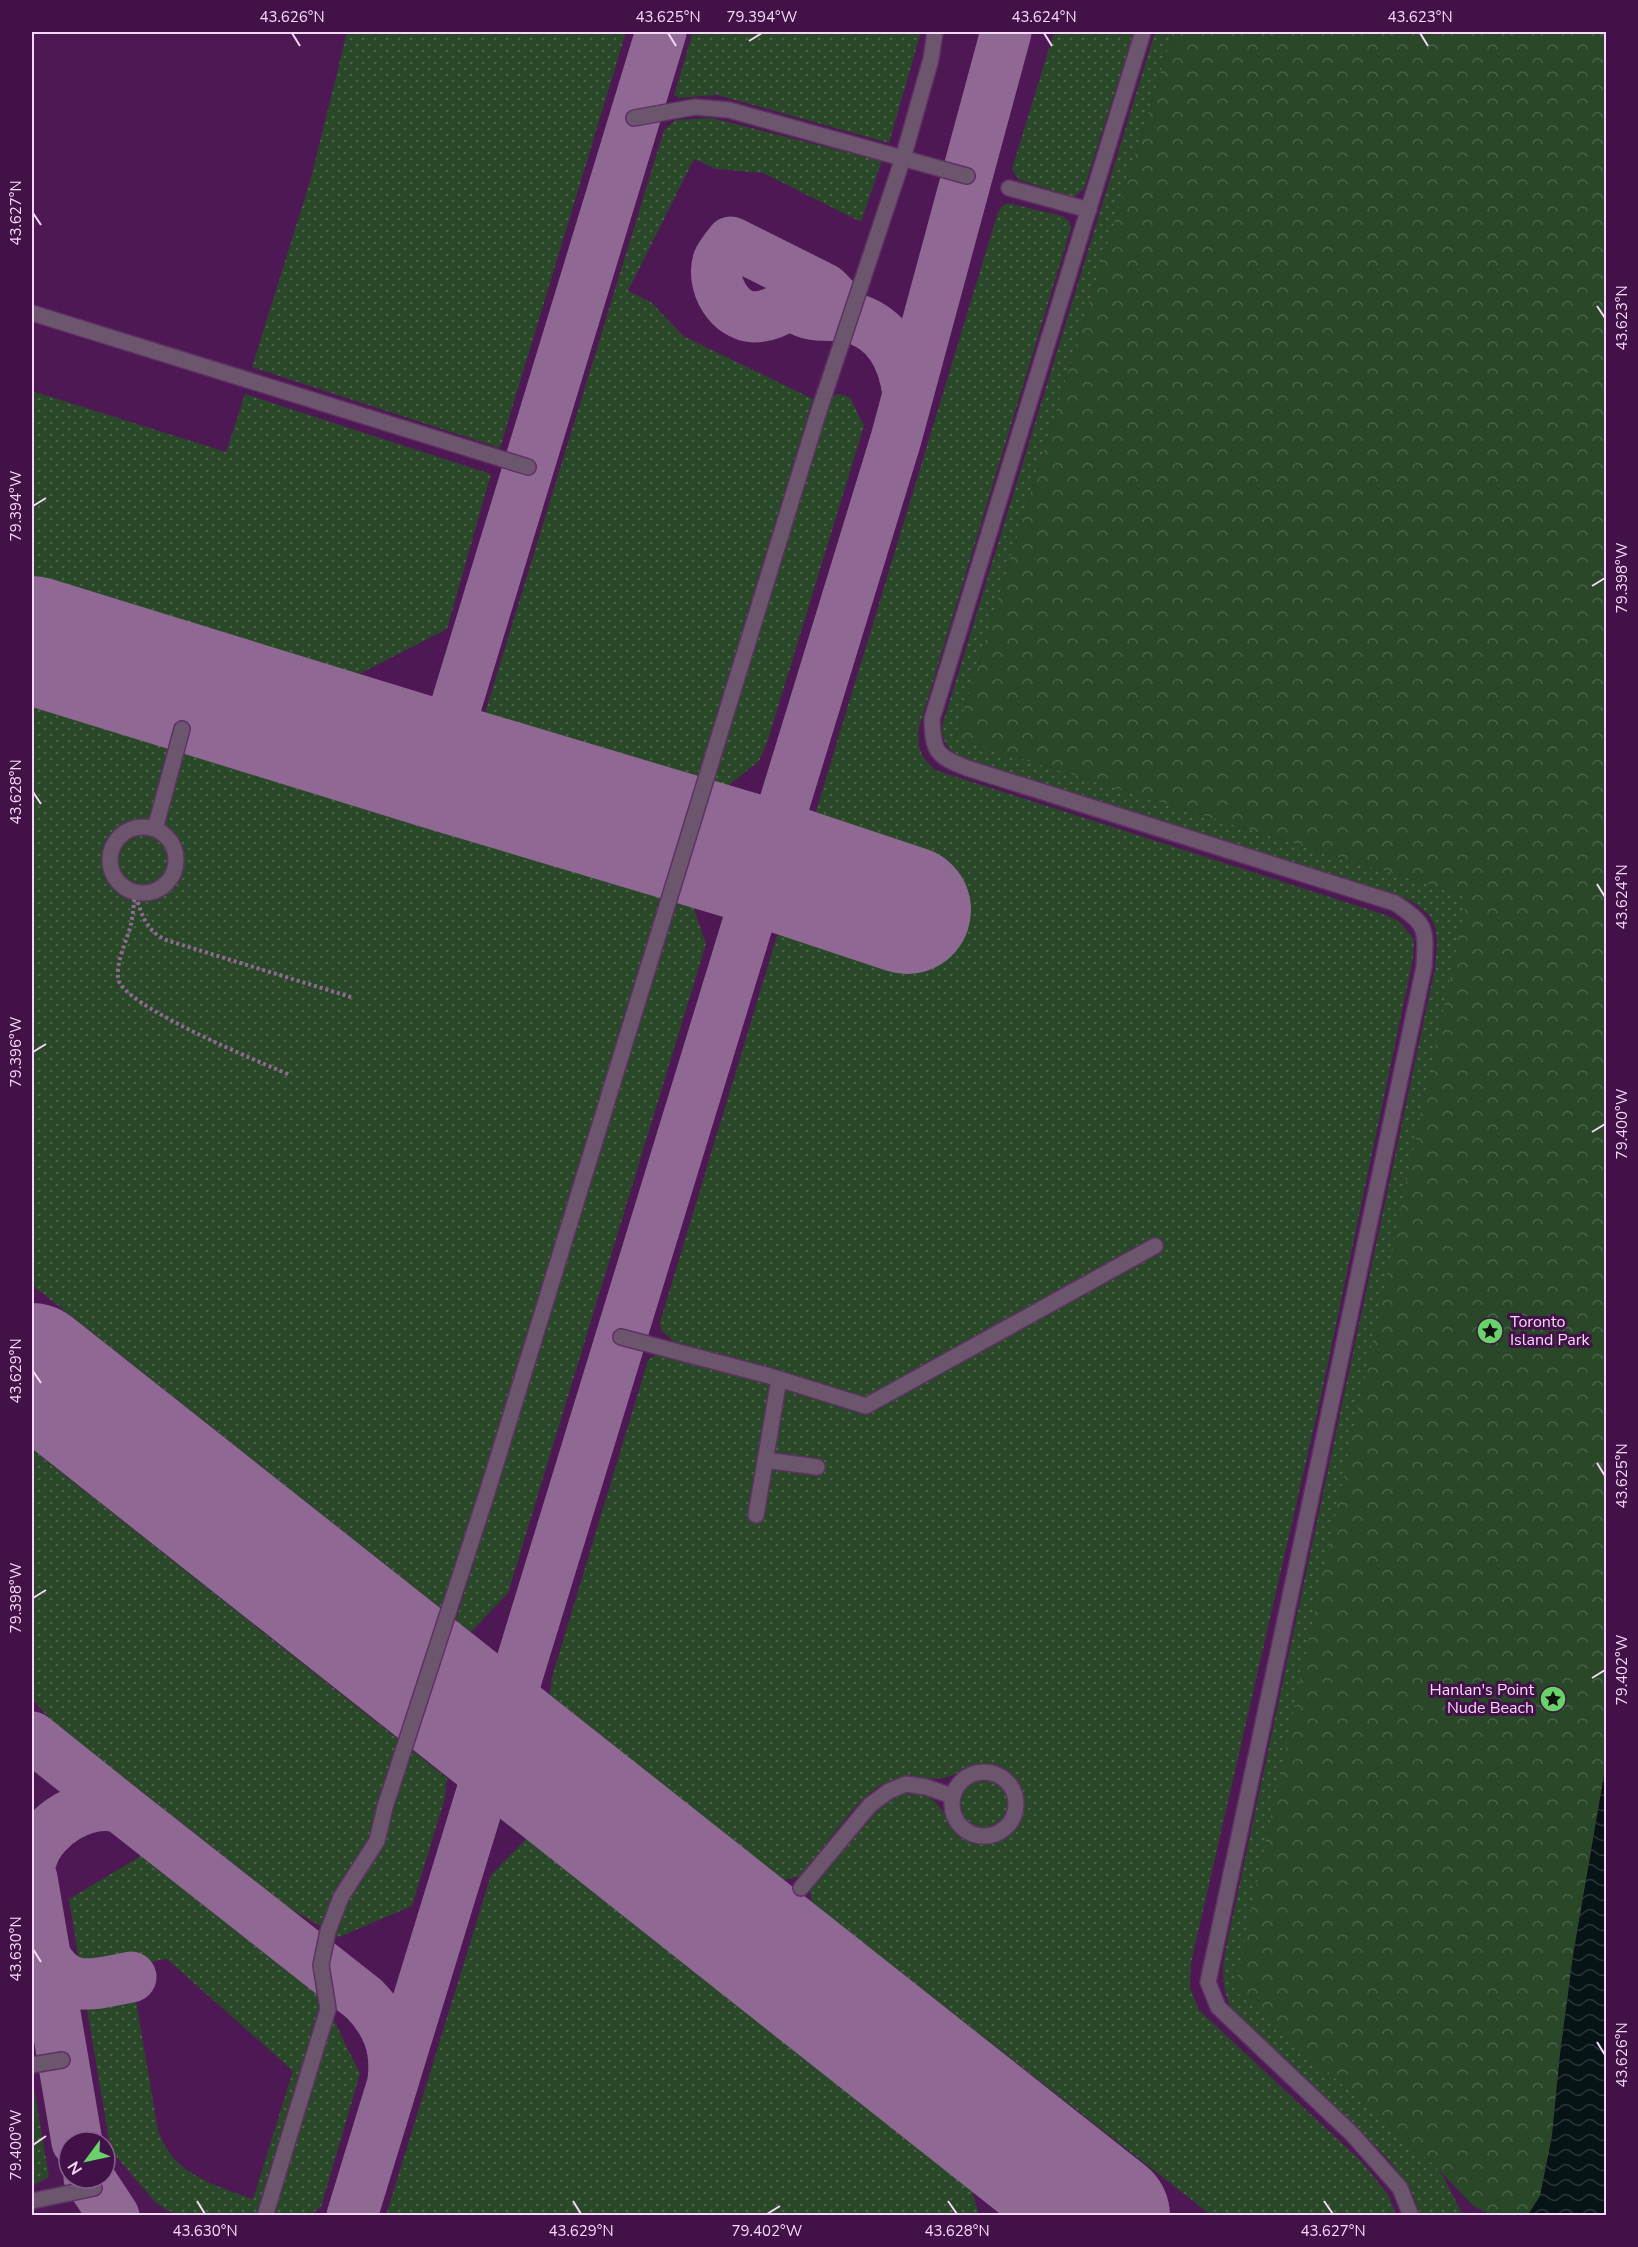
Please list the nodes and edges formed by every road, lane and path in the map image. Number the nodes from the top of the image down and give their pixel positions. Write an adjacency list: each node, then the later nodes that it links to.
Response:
1 (935, 32): 4 (lane)
2 (1143, 32): 7 (lane)
3 (634, 118): 4 (lane)
4 (903, 158): 5 (lane); 27 (lane)
5 (967, 177)
6 (1009, 188): 7 (lane)
7 (1089, 210): 28 (lane)
8 (32, 313): 9 (lane)
9 (528, 467)
10 (182, 729): 11 (lane)
11 (155, 829): 12 (lane); 12 (lane)
12 (135, 893): 13 (path); 14 (path)
13 (354, 998)
14 (290, 1075)
15 (1155, 1246): 17 (lane)
16 (621, 1336): 17 (lane)
17 (779, 1378): 18 (lane)
18 (765, 1460): 19 (lane); 20 (lane)
19 (817, 1467)
20 (756, 1515)
21 (952, 1796): 21 (lane); 22 (lane)
22 (801, 1888)
23 (62, 2060): 24 (lane)
24 (32, 2065)
25 (84, 2190): 26 (lane)
26 (32, 2201)
27 (265, 2216)
28 (1411, 2216)

